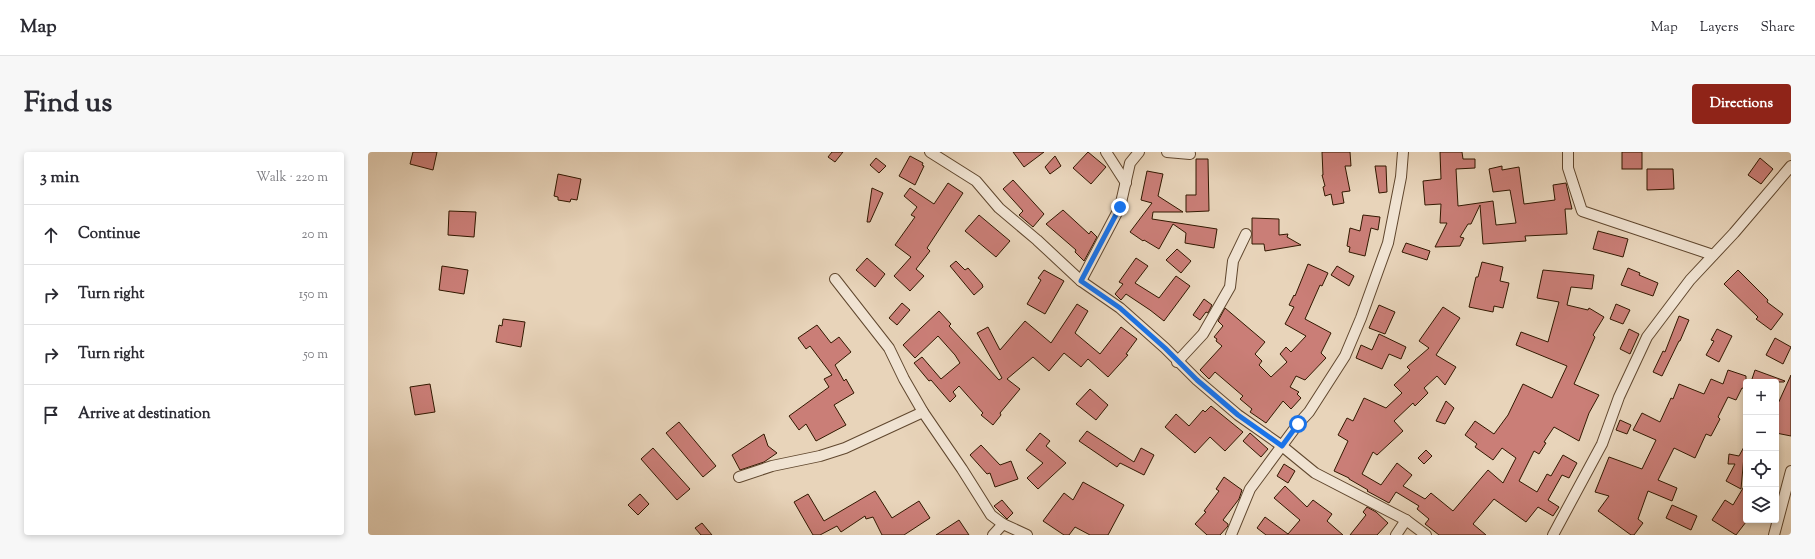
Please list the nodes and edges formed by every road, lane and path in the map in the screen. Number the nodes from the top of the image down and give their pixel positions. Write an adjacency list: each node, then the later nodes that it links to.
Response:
1 (930, 152): 13 (street)
2 (1106, 152): 9 (street)
3 (1139, 152): 9 (street)
4 (1167, 152): 7 (street)
5 (1403, 152): 16 (street)
6 (1568, 152): 11 (street)
7 (1190, 154)
8 (1791, 166): 11 (street)
9 (1126, 183): 13 (street)
10 (1246, 234): 14 (street)
11 (1713, 255): 26 (street)
12 (835, 279): 15 (street)
13 (1081, 281): 14 (street)
14 (1177, 362): 16 (street)
15 (922, 412): 18 (street); 20 (street)
16 (1282, 446): 19 (street); 23 (street)
17 (1791, 471): 27 (street)
18 (739, 477)
19 (1406, 520): 24 (street); 25 (street)
20 (1003, 524): 21 (street); 22 (street)
21 (993, 535)
22 (1027, 535)
23 (1231, 535)
24 (1396, 535)
25 (1426, 535)
26 (1553, 535)
27 (1774, 535)

